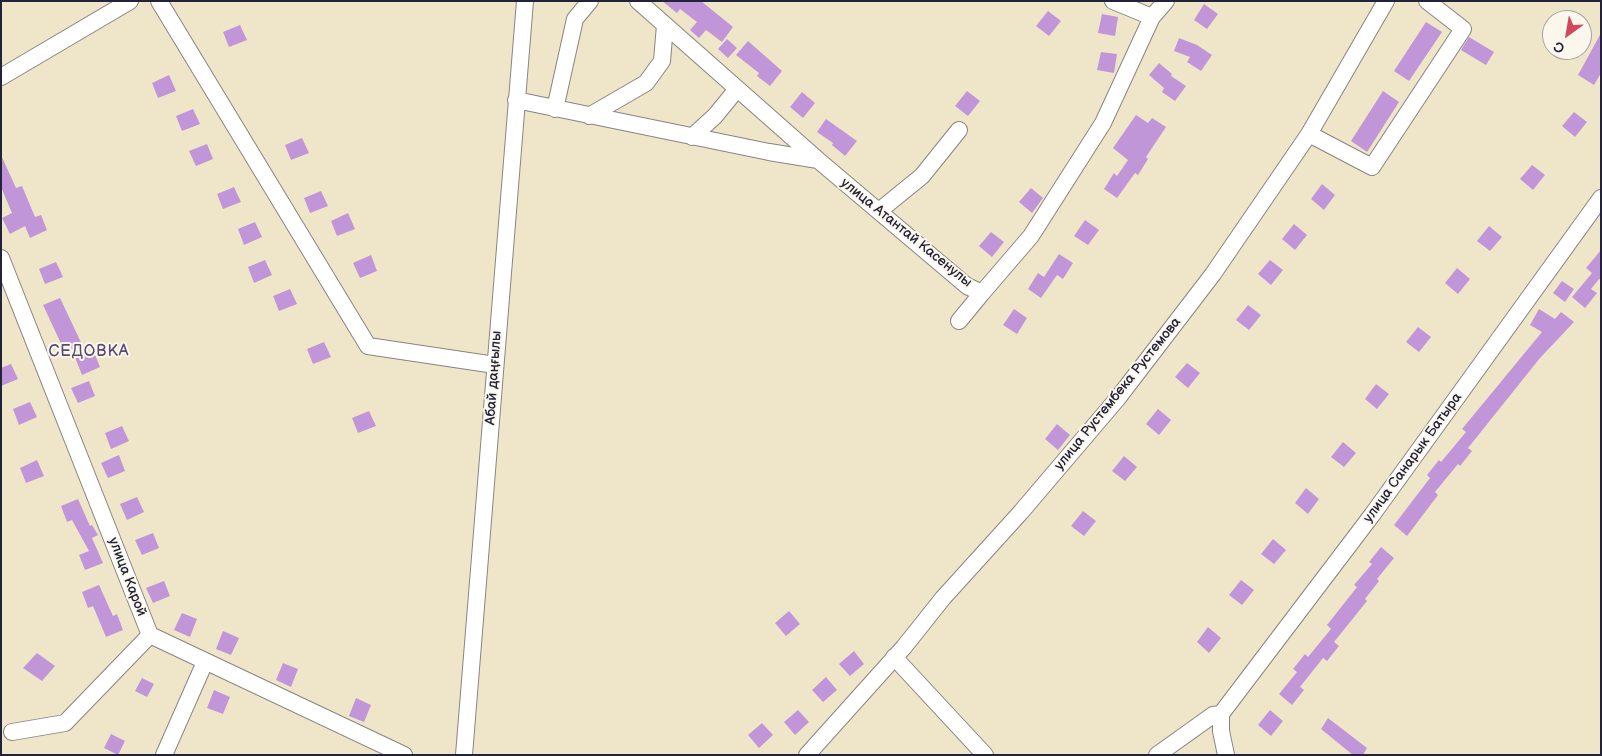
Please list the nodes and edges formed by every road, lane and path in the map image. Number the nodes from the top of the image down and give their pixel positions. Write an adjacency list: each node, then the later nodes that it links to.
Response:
1 (130, 1): 12 (street)
2 (159, 1): 28 (street)
3 (525, 1): 14 (street, Абай даңғылы)
4 (590, 1): 15 (street)
5 (638, 1): 11 (street, улица Атантай Касенулы)
6 (1113, 1): 10 (street)
7 (1166, 1): 10 (street, улица Атантай Касенулы)
8 (1386, 1): 19 (street, улица Рустембека Рустемова)
9 (1427, 1): 19 (street)
10 (1152, 17): 26 (street, улица Атантай Касенулы)
11 (665, 25): 13 (street, улица Атантай Касенулы); 16 (street)
12 (1, 77)
13 (737, 88): 17 (street, улица Атантай Касенулы); 20 (street)
14 (516, 100): 15 (street); 28 (street, Абай даңғылы)
15 (555, 108): 16 (street)
16 (589, 116): 20 (street)
17 (782, 128): 21 (street); 22 (street, улица Атантай Касенулы)
18 (959, 130): 24 (street)
19 (1309, 134): 30 (street, улица Рустембека Рустемова)
20 (692, 137): 21 (street)
21 (769, 152): 22 (street)
22 (818, 160): 24 (street, улица Атантай Касенулы)
23 (1601, 198): 32 (street, улица Санарык Батыра)
24 (879, 211): 26 (street, улица Атантай Касенулы)
25 (1, 258): 29 (street, улица Карой)
26 (982, 293): 27 (street)
27 (959, 321)
28 (495, 365): 36 (street, Абай даңғылы)
29 (150, 635): 31 (street); 33 (street)
30 (894, 657): 37 (street, улица Рустембека Рустемова); 38 (street)
31 (205, 662): 34 (street); 35 (street)
32 (1221, 714): 39 (street); 40 (street)
33 (12, 732)
34 (397, 753)
35 (164, 755)
36 (464, 755)
37 (807, 755)
38 (985, 755)
39 (1157, 755)
40 (1226, 755)

